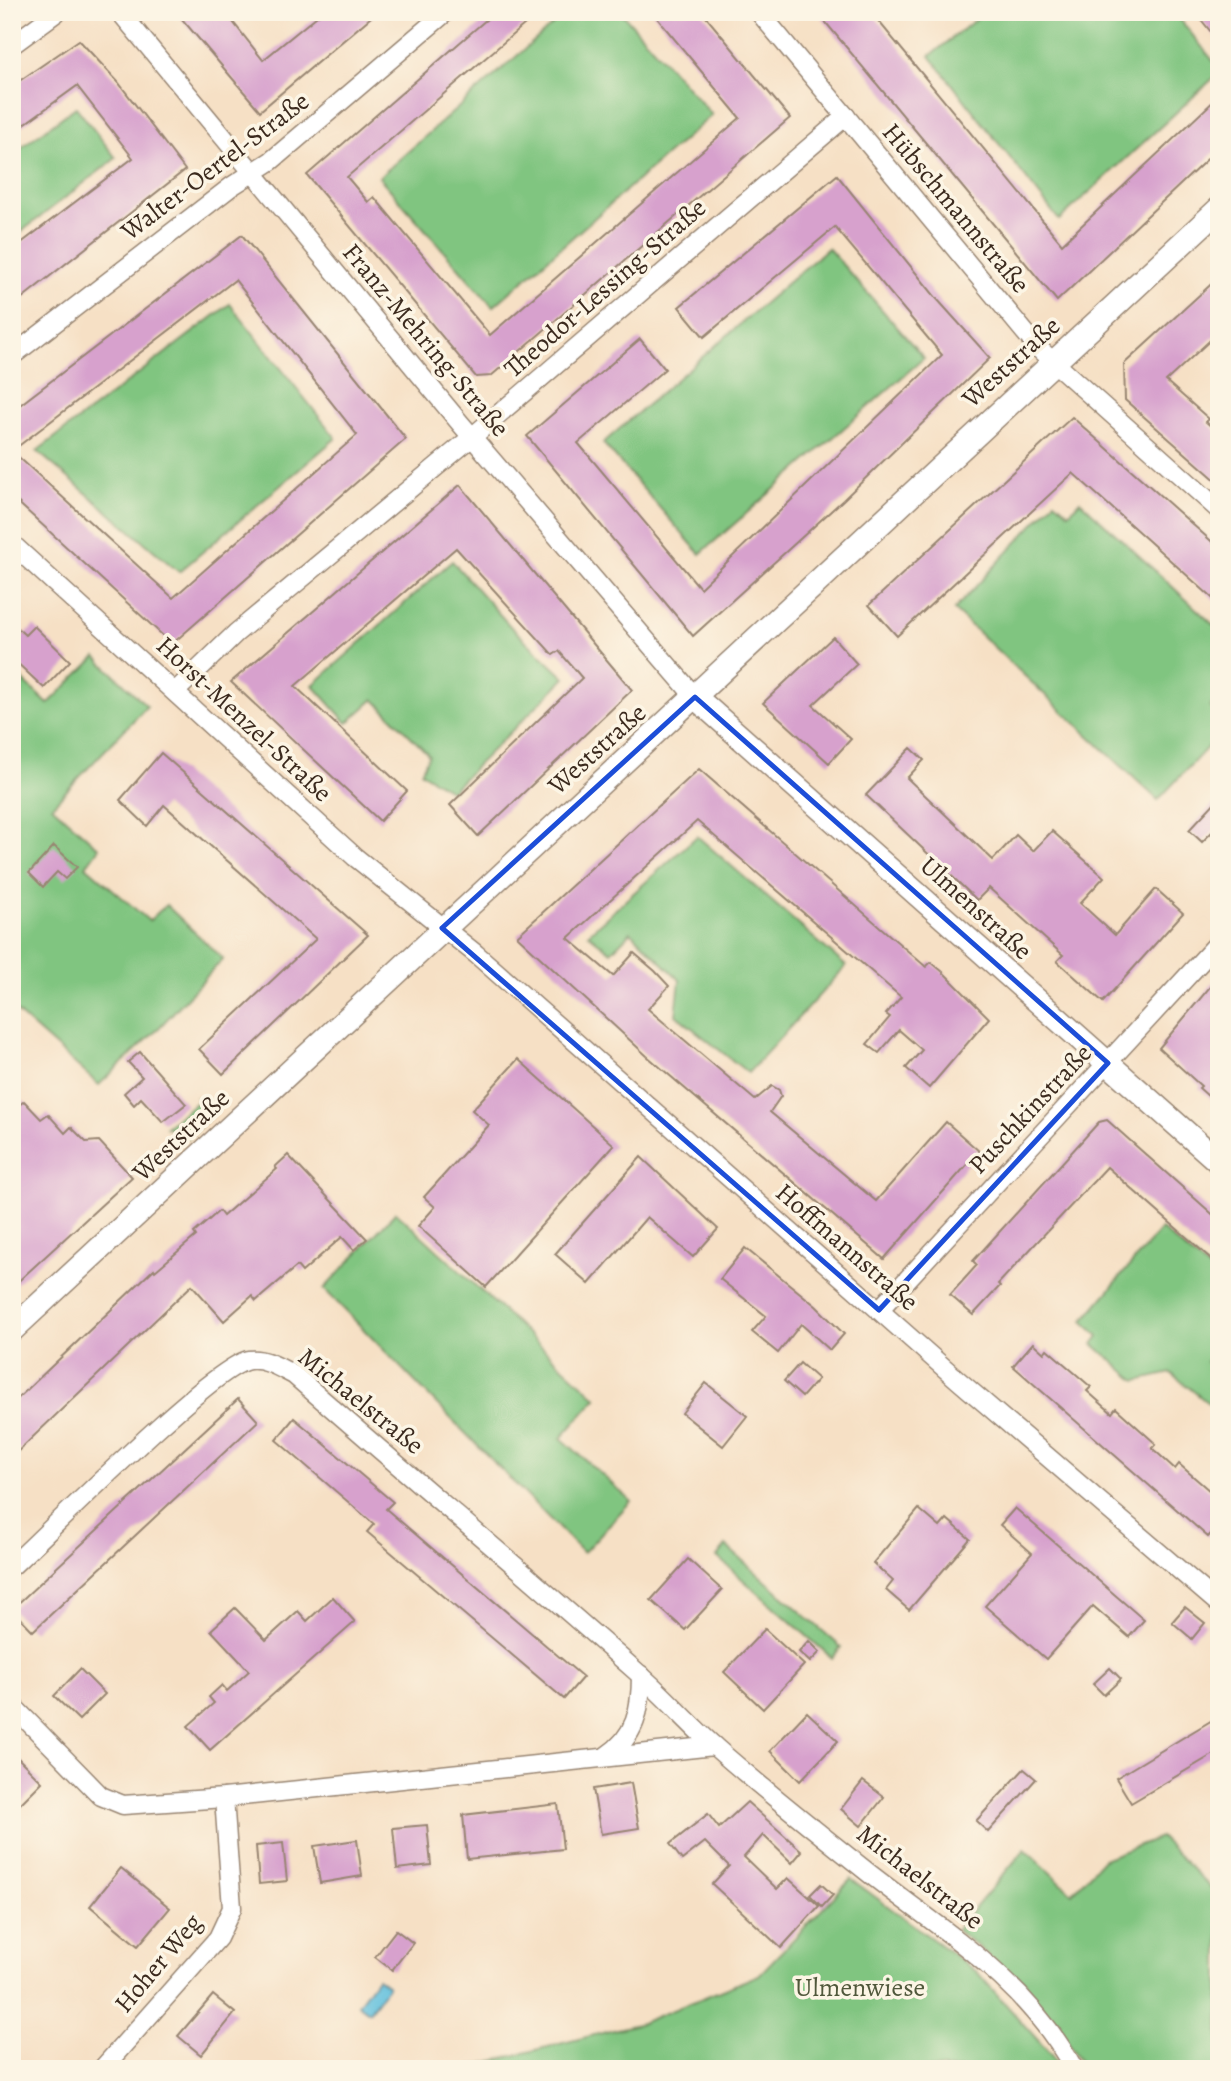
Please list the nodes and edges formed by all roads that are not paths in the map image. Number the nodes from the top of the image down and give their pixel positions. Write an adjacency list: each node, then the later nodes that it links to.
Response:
1 (57, 12): 5 (street)
2 (120, 12): 7 (street, Franz-Mehring-Straße)
3 (446, 12): 7 (street, Walter-Oertel-Straße)
4 (758, 12): 6 (street, Hübschmannstraße)
5 (12, 45)
6 (846, 116): 10 (street, Hübschmannstraße); 11 (street, Theodor-Lessing-Straße)
7 (253, 173): 9 (street, Walter-Oertel-Straße); 11 (street, Franz-Mehring-Straße)
8 (1219, 209): 10 (street, Weststraße)
9 (12, 356)
10 (1052, 363): 12 (street, Hübschmannstraße); 15 (street, Weststraße)
11 (472, 437): 14 (street, Theodor-Lessing-Straße); 15 (street, Franz-Mehring-Straße)
12 (1219, 510)
13 (12, 544): 14 (street, Horst-Menzel-Straße)
14 (176, 691): 16 (street, Horst-Menzel-Straße)
15 (695, 697): 16 (street, Weststraße); 18 (street, Ulmenstraße)
16 (442, 929): 20 (street, Hoffmannstraße); 21 (street, Weststraße)
17 (1219, 942): 18 (street, Puschkinstraße)
18 (1108, 1063): 19 (street, Ulmenstraße); 20 (street, Puschkinstraße)
19 (1219, 1162)
20 (879, 1310): 23 (street, Hoffmannstraße)
21 (12, 1329)
22 (12, 1566): 24 (street, Michaelstraße)
23 (1216, 1596)
24 (640, 1675): 26 (street, Michaelstraße); 27 (street)
25 (15, 1712): 28 (street)
26 (714, 1746): 27 (street); 30 (street, Michaelstraße)
27 (602, 1759): 28 (street)
28 (224, 1798): 29 (street, Hoher Weg)
29 (102, 2069)
30 (1074, 2069)

